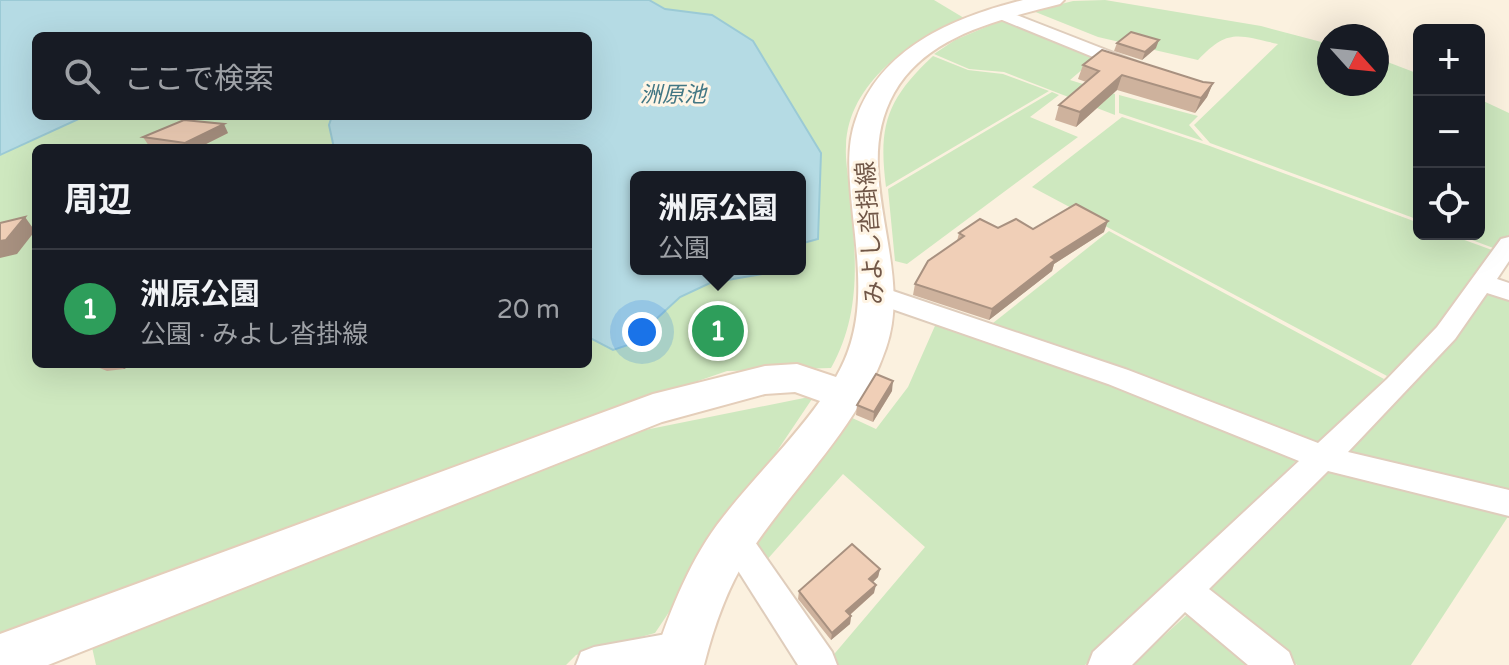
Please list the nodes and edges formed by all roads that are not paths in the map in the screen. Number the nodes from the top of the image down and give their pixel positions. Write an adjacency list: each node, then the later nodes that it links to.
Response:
1 (1042, 1): 2 (main road, みよし沓掛線)
2 (1001, 14): 3 (street); 6 (main road, みよし沓掛線)
3 (1143, 70)
4 (1509, 244): 5 (street)
5 (1495, 287): 8 (street)
6 (878, 295): 7 (main road, みよし沓掛線); 8 (street)
7 (843, 394): 10 (main road, みよし沓掛線); 13 (main road)
8 (1324, 458): 9 (street); 11 (street)
9 (1509, 503)
10 (734, 539): 12 (main road, みよし沓掛線); 15 (street)
11 (1186, 591): 16 (street); 17 (street)
12 (680, 657): 14 (street)
13 (0, 659)
14 (594, 665)
15 (819, 665)
16 (1106, 665)
17 (1276, 665)

